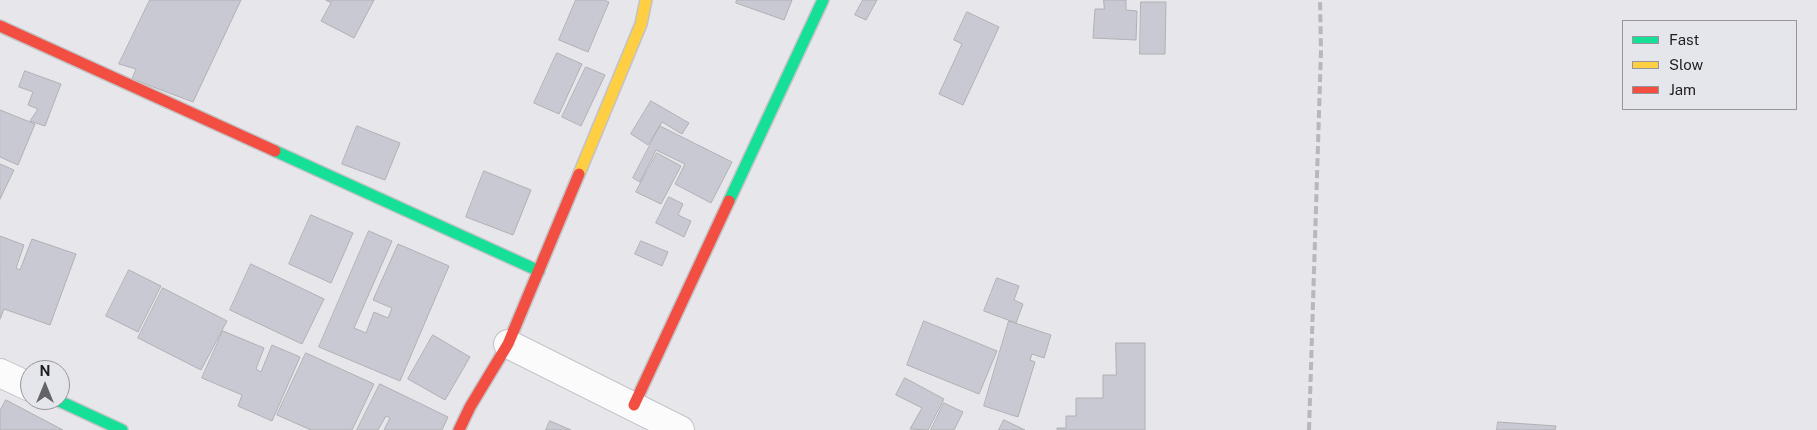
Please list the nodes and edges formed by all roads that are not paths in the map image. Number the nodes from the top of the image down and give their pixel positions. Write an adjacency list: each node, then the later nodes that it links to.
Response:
1 (646, 0): 4 (street)
2 (824, 0): 9 (street)
3 (0, 26): 4 (street)
4 (539, 271): 5 (street)
5 (508, 344): 9 (street); 11 (street)
6 (0, 373): 7 (street)
7 (20, 382)
8 (70, 406): 10 (street)
9 (634, 406): 12 (street)
10 (122, 430)
11 (459, 430)
12 (680, 430)

